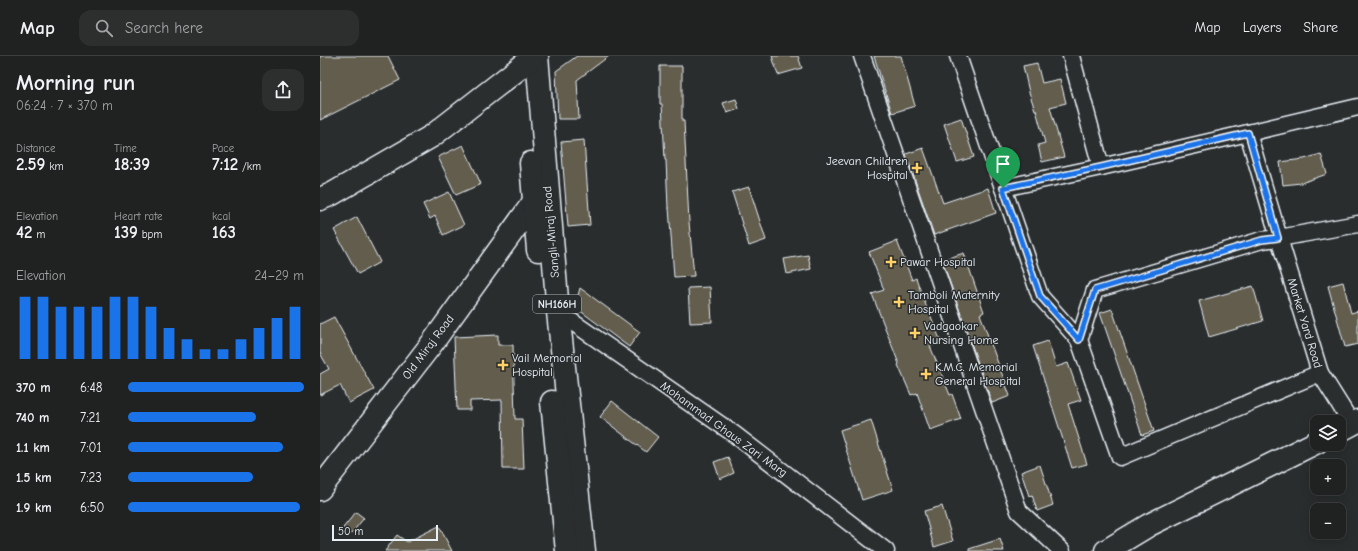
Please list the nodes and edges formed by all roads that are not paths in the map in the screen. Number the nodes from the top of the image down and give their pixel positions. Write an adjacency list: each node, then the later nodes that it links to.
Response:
1 (862, 56): 22 (street)
2 (958, 56): 8 (street)
3 (1071, 56): 7 (street)
4 (531, 58): 9 (main road); 10 (main road, Sangli-Miraj Road); 13 (main road, Sangli-Miraj Road / NH166H)
5 (1358, 107): 6 (street)
6 (1248, 133): 7 (street); 12 (street, Market Yard Road)
7 (1101, 167): 8 (street)
8 (1003, 188): 14 (street)
9 (320, 199)
10 (533, 203): 18 (main road, Old Miraj Road); 19 (main road, Sangli-Miraj Road)
11 (1358, 224): 12 (street)
12 (1278, 238): 14 (street); 15 (street, Market Yard Road)
13 (558, 312): 20 (main road, Sangli-Miraj Road / NH166H); 21 (street, Mohammad Ghaus Zari Marg)
14 (1079, 340): 15 (street)
15 (1320, 373): 16 (street, Market Yard Road)
16 (1350, 425)
17 (1310, 445): 23 (main road)
18 (320, 489)
19 (567, 551)
20 (584, 551)
21 (886, 551)
22 (1062, 551)
23 (1106, 551)

